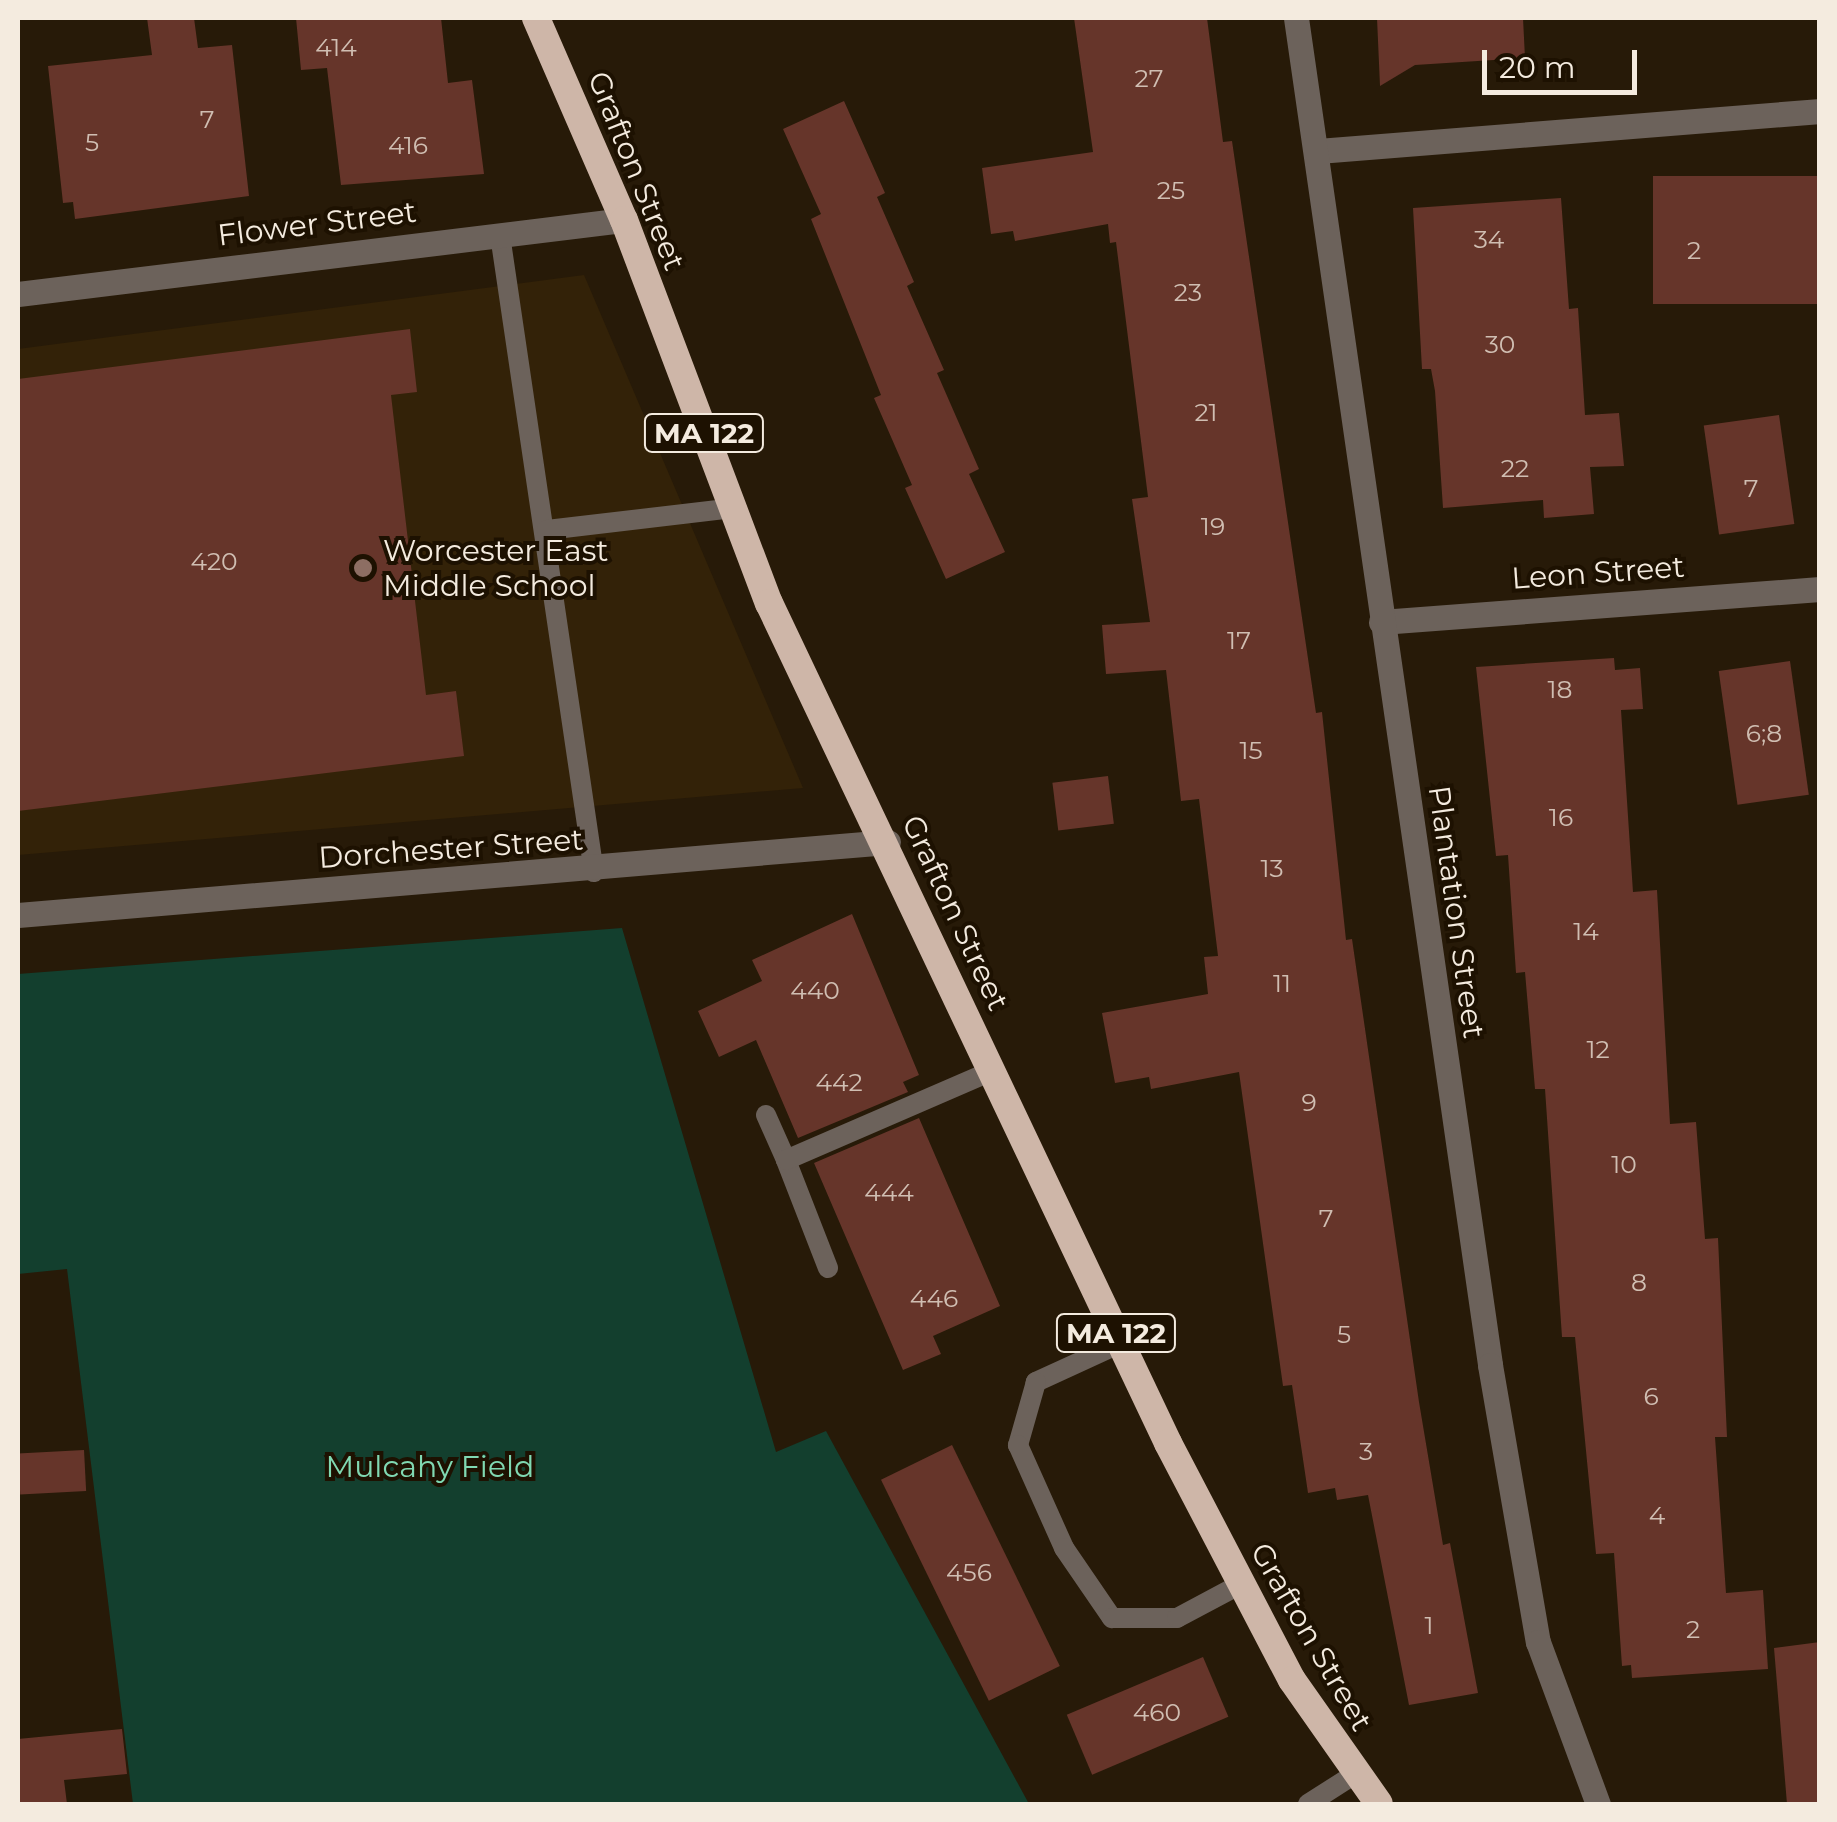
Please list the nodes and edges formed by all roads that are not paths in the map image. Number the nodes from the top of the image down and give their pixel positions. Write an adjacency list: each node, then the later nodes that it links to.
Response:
1 (536, 18): 5 (highway, Grafton Street / MA 122)
2 (1296, 18): 4 (street, Plantation Street)
3 (1820, 111): 4 (street)
4 (1318, 151): 11 (street, Plantation Street)
5 (624, 220): 6 (street, Flower Street); 8 (highway, Grafton Street / MA 122)
6 (500, 235): 7 (street, Flower Street); 9 (lane)
7 (18, 294)
8 (733, 508): 9 (lane); 12 (highway, Grafton Street / MA 122)
9 (547, 530): 13 (lane)
10 (1820, 589): 11 (street, Leon Street)
11 (1382, 622): 24 (street, Plantation Street)
12 (888, 842): 13 (street, Dorchester Street); 15 (highway, Grafton Street / MA 122)
13 (594, 872): 14 (street, Dorchester Street)
14 (18, 915)
15 (992, 1072): 17 (lane); 19 (highway, Grafton Street / MA 122)
16 (766, 1115): 17 (lane)
17 (786, 1160): 18 (lane)
18 (828, 1268)
19 (1121, 1342): 20 (highway, Grafton Street / MA 122); 20 (lane)
20 (1241, 1584): 21 (highway, Grafton Street / MA 122)
21 (1355, 1774): 22 (lane); 23 (highway, Grafton Street / MA 122)
22 (1308, 1804)
23 (1379, 1804)
24 (1598, 1804)

